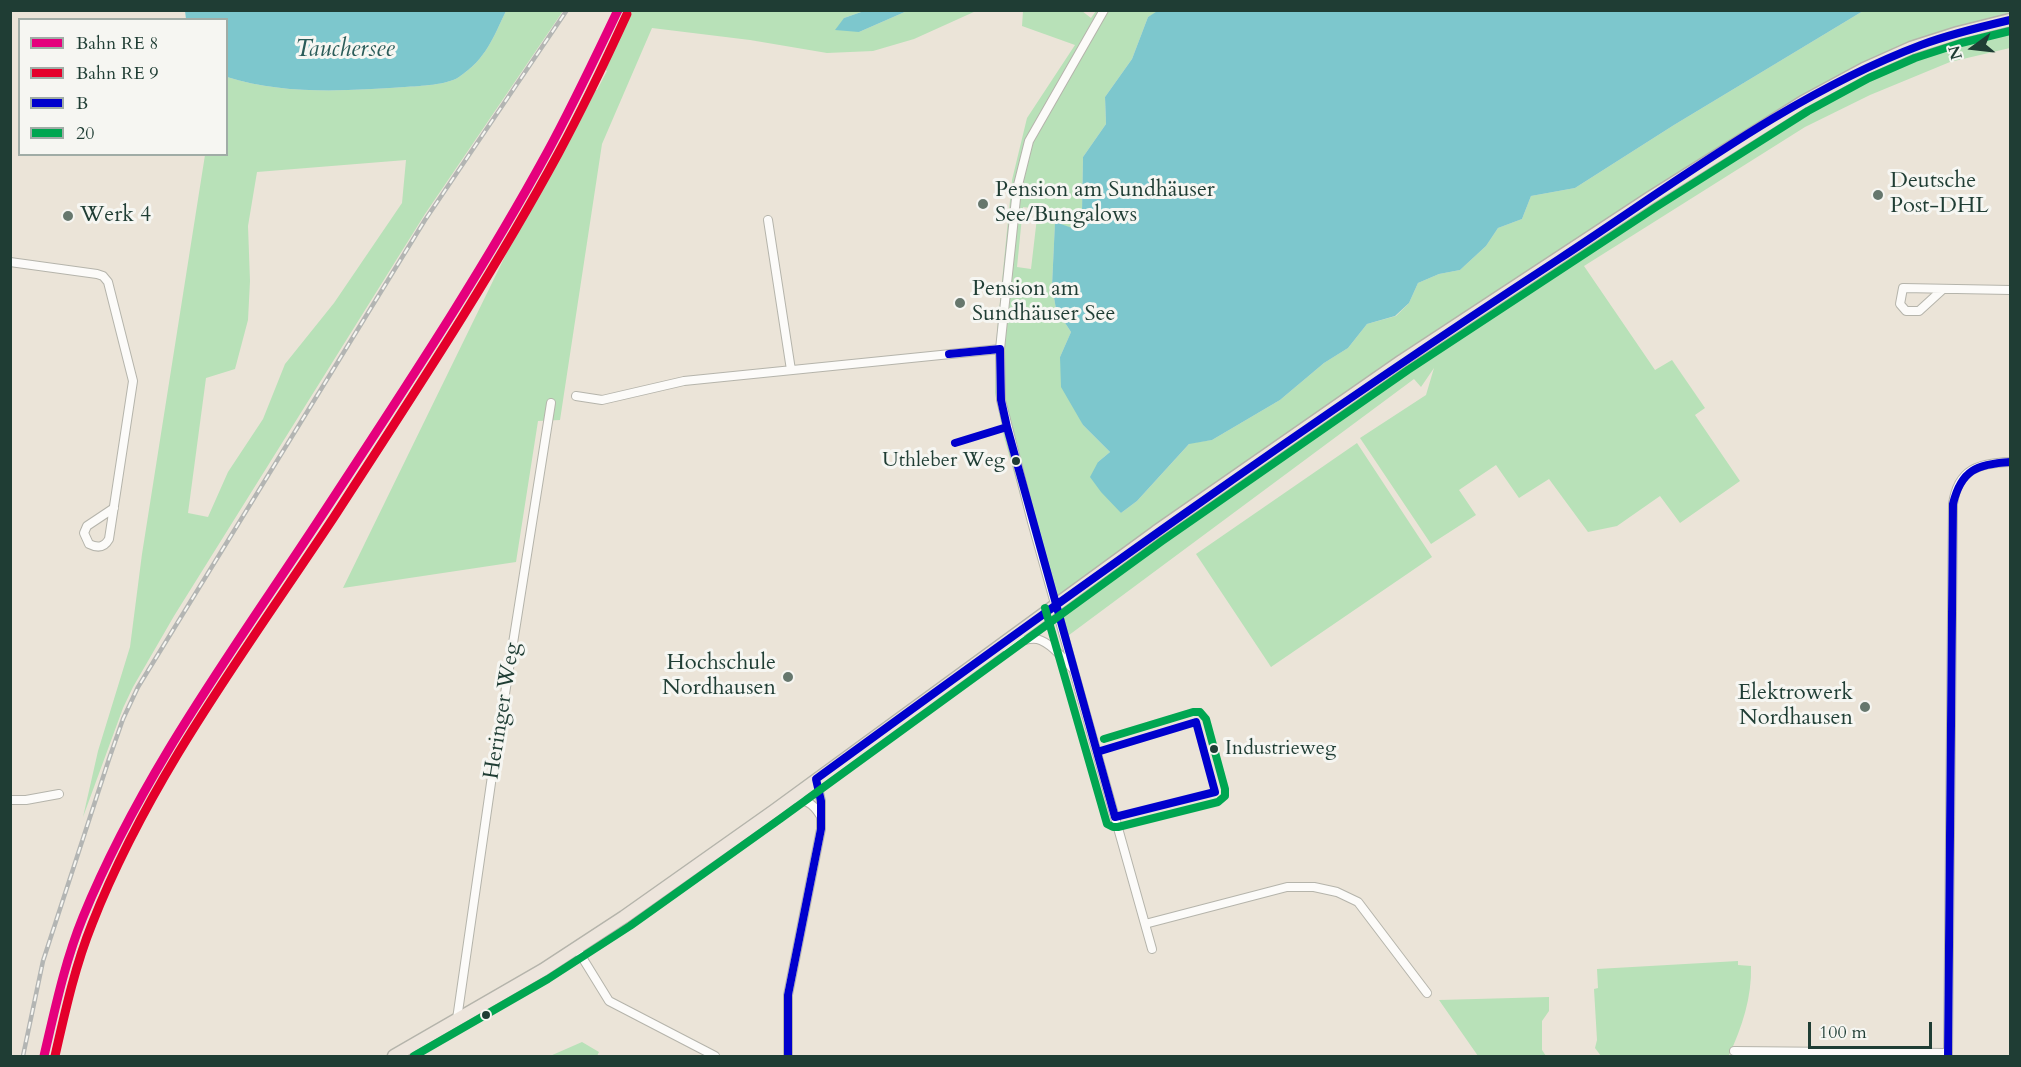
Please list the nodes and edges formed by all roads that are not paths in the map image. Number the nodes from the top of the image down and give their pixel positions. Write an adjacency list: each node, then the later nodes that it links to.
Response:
1 (1104, 10): 7 (street)
2 (2010, 20): 13 (main road)
3 (768, 220): 8 (street)
4 (10, 262): 12 (street)
5 (1942, 290): 5 (street); 6 (street)
6 (2010, 290)
7 (1000, 349): 8 (street); 13 (street)
8 (791, 370): 9 (street)
9 (576, 396)
10 (551, 403): 25 (street, Heringer Weg)
11 (2010, 462): 27 (street)
12 (114, 508): 12 (street)
13 (1055, 605): 14 (main road); 15 (street)
14 (997, 649): 15 (street); 16 (main road)
15 (1073, 670): 21 (street)
16 (816, 779): 18 (main road); 20 (street)
17 (58, 794): 19 (street)
18 (789, 799): 20 (street); 22 (main road)
19 (10, 800)
20 (821, 818): 30 (street)
21 (1145, 924): 23 (street); 24 (street)
22 (577, 949): 25 (main road); 29 (street)
23 (1152, 949)
24 (1427, 993)
25 (457, 1019): 28 (main road)
26 (1734, 1051): 27 (street)
27 (1947, 1055)
28 (394, 1056)
29 (715, 1056)
30 (788, 1056)

